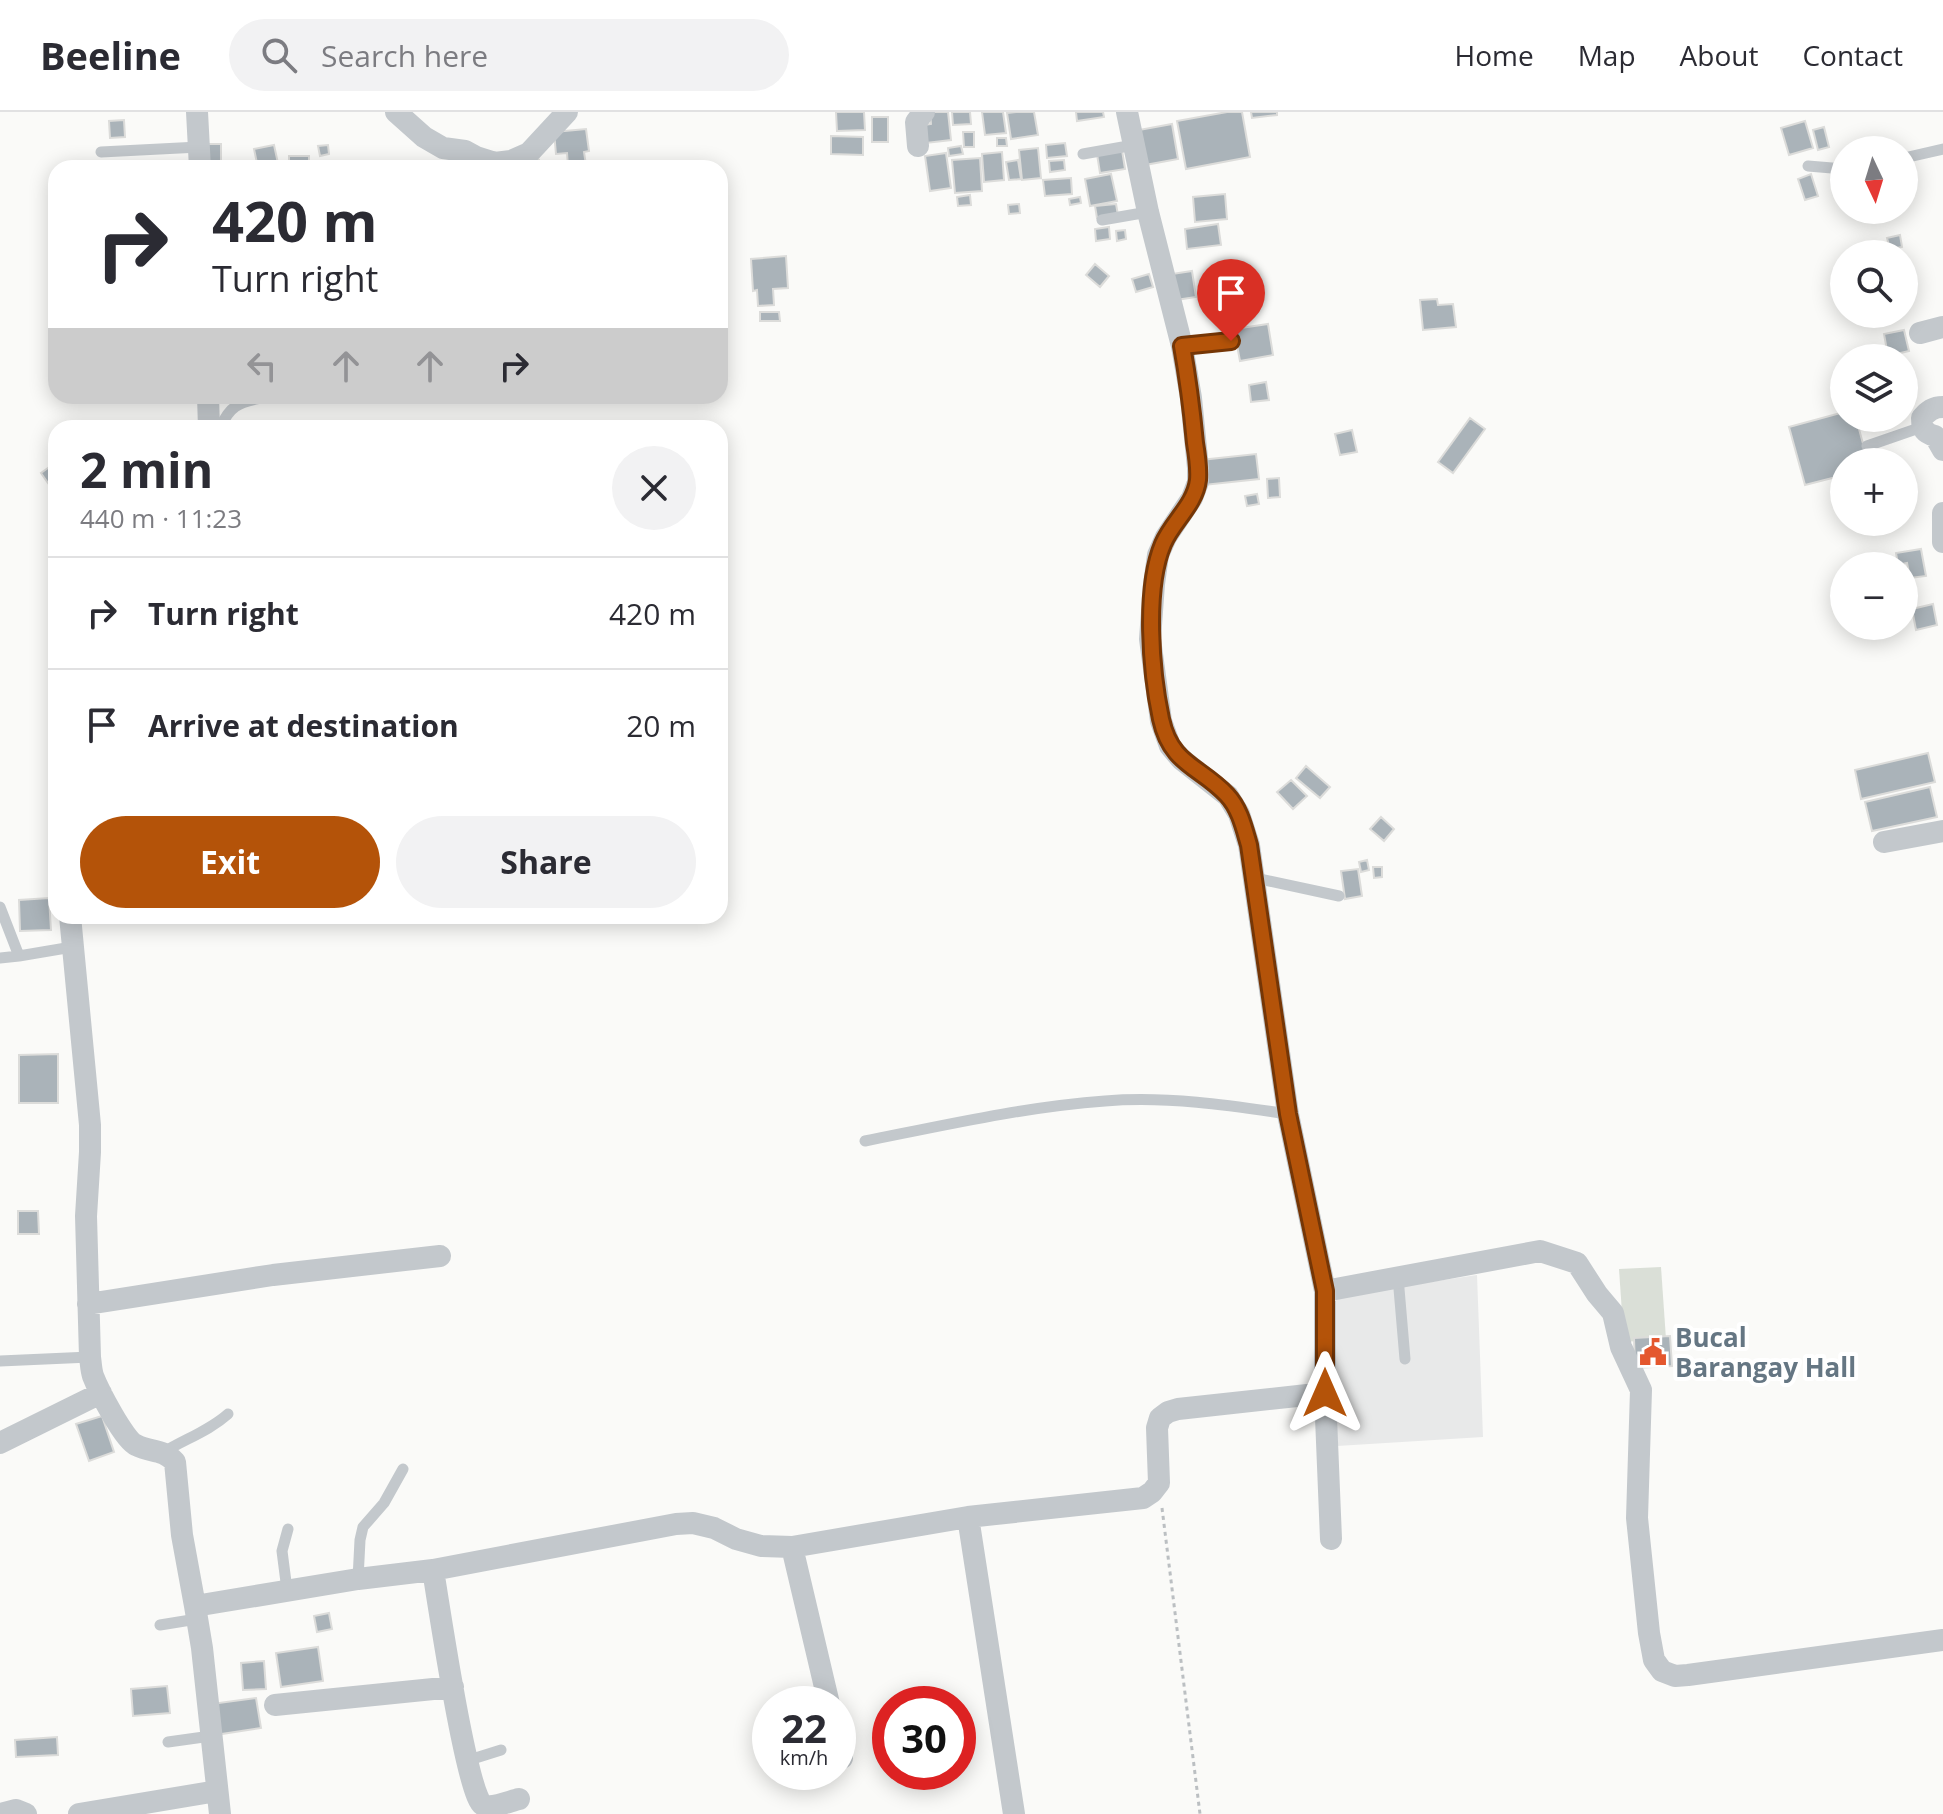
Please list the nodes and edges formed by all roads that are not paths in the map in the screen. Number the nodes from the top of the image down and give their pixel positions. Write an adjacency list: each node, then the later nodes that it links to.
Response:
1 (197, 112): 12 (street)
2 (396, 112): 13 (street)
3 (567, 112): 14 (street)
4 (924, 112): 7 (street)
5 (1127, 112): 6 (street)
6 (1134, 145): 10 (lane); 17 (street)
7 (918, 146)
8 (1943, 149): 11 (lane)
9 (101, 152): 12 (lane)
10 (1083, 154)
11 (1918, 155)
12 (199, 157)
13 (486, 160)
14 (513, 160)
15 (1808, 166): 16 (lane)
16 (1830, 168)
17 (1148, 212): 18 (lane); 22 (street)
18 (1102, 220)
19 (1943, 327): 20 (street)
20 (1920, 333)
21 (1231, 341): 22 (lane)
22 (1182, 346): 33 (street)
23 (237, 404): 25 (lane)
24 (1943, 407): 26 (street)
25 (224, 420)
26 (1922, 427): 27 (lane); 28 (street)
27 (1867, 446)
28 (1943, 450)
29 (1943, 513): 30 (street)
30 (1943, 542)
31 (1943, 831): 32 (street)
32 (1884, 842)
33 (1255, 878): 34 (lane); 40 (street)
34 (1339, 896)
35 (0, 907): 38 (lane)
36 (71, 924): 37 (street)
37 (72, 947): 38 (lane); 45 (street)
38 (19, 956): 39 (lane)
39 (0, 958)
40 (1288, 1114): 41 (lane); 44 (street)
41 (865, 1141)
42 (440, 1256): 45 (street)
43 (1398, 1276): 44 (street); 47 (lane); 64 (street)
44 (1325, 1291): 50 (street)
45 (88, 1304): 46 (street)
46 (90, 1357): 48 (lane); 49 (street)
47 (1405, 1359)
48 (0, 1361)
49 (101, 1393): 52 (street); 53 (street)
50 (1325, 1393): 55 (street); 57 (street)
51 (228, 1414): 53 (lane)
52 (0, 1443)
53 (164, 1452): 62 (street)
54 (403, 1469): 60 (lane)
55 (968, 1517): 58 (street); 78 (street)
56 (288, 1529): 61 (lane)
57 (1331, 1539)
58 (792, 1547): 59 (street); 65 (street)
59 (433, 1570): 60 (street); 66 (street)
60 (358, 1579): 61 (street)
61 (287, 1590): 62 (street)
62 (196, 1612): 63 (lane); 68 (street)
63 (160, 1625)
64 (1943, 1640)
65 (825, 1686)
66 (453, 1687): 67 (street); 71 (street)
67 (275, 1705)
68 (211, 1736): 69 (lane); 72 (street)
69 (168, 1742)
70 (501, 1750): 71 (lane)
71 (466, 1761): 73 (street)
72 (217, 1791): 76 (street); 77 (street)
73 (519, 1799)
74 (0, 1814): 75 (street)
75 (26, 1814)
76 (79, 1814)
77 (220, 1814)
78 (1014, 1814)

